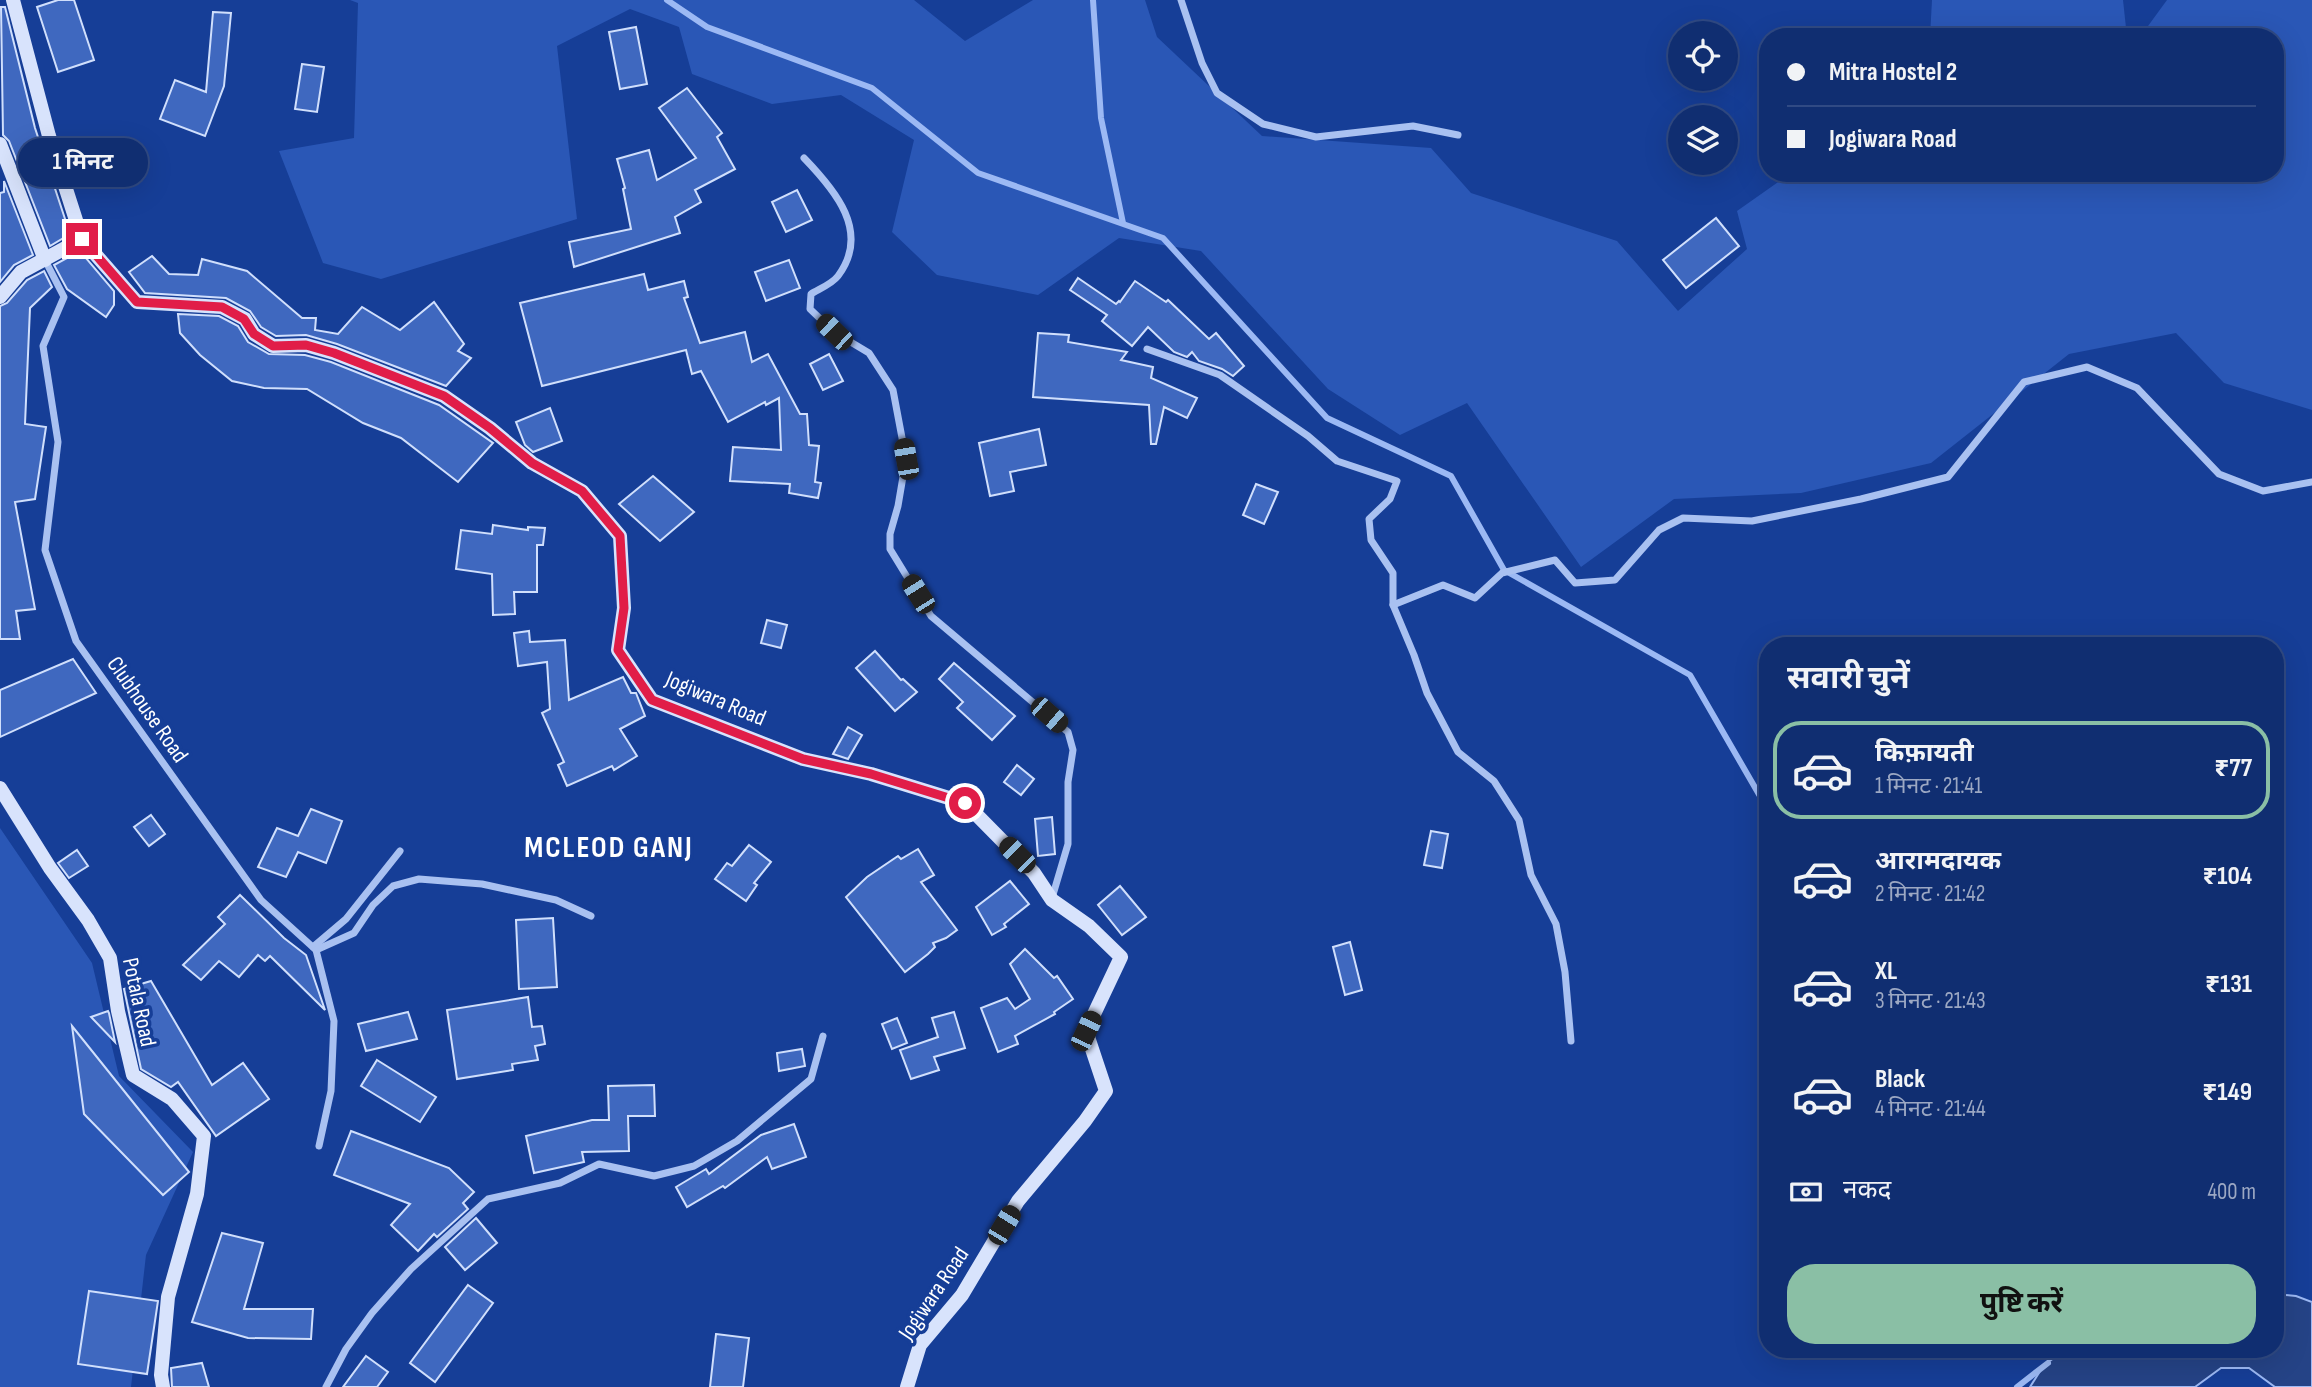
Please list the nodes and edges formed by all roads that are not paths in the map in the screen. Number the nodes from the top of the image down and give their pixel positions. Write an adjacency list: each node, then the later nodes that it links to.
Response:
1 (13, 0): 6 (street, Jogiwara Road)
2 (1181, 0): 3 (street)
3 (1458, 135)
4 (0, 144): 7 (street)
5 (804, 158): 14 (street)
6 (82, 239): 7 (street); 14 (street, Jogiwara Road)
7 (45, 260): 8 (street); 16 (street, Clubhouse Road)
8 (0, 297)
9 (1147, 349): 11 (street)
10 (2312, 482): 11 (street)
11 (1392, 605): 18 (street)
12 (0, 788): 20 (street, Potala Road)
13 (400, 851): 16 (street)
14 (1052, 900): 22 (street, Jogiwara Road)
15 (591, 916): 16 (street)
16 (314, 948): 19 (street)
17 (823, 1037): 21 (street)
18 (1571, 1041)
19 (318, 1146)
20 (163, 1387)
21 (326, 1387)
22 (907, 1387)

